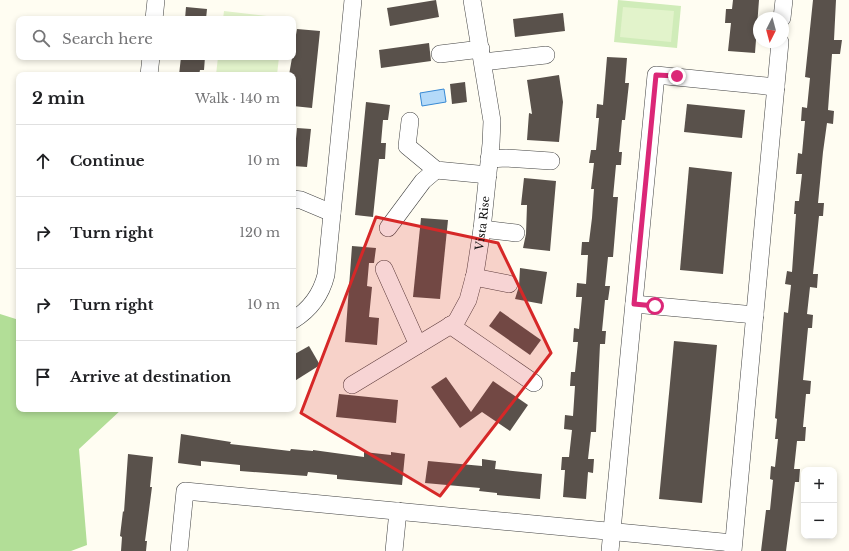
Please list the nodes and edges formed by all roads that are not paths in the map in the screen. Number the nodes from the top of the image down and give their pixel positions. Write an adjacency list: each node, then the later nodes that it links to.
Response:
1 (156, 0): 6 (street)
2 (353, 0): 19 (street)
3 (472, 0): 9 (street, Vista Rise)
4 (784, 0): 5 (street)
5 (783, 12)
6 (154, 16)
7 (779, 48): 13 (street)
8 (440, 54): 9 (street)
9 (482, 55): 10 (street); 16 (street, Vista Rise)
10 (546, 55)
11 (151, 60): 12 (street)
12 (149, 72)
13 (776, 87): 26 (street); 27 (street)
14 (410, 121): 17 (street)
15 (551, 161): 16 (street)
16 (489, 167): 17 (street); 21 (street, Vista Rise)
17 (436, 170): 20 (street)
18 (296, 199): 19 (street)
19 (332, 213): 28 (street)
20 (388, 228)
21 (482, 229): 22 (street); 24 (street, Vista Rise)
22 (516, 233)
23 (384, 269): 30 (street)
24 (474, 277): 25 (street); 29 (street, Vista Rise)
25 (509, 284)
26 (634, 304): 27 (street); 34 (street)
27 (755, 315): 35 (street)
28 (296, 318)
29 (450, 325): 30 (street, Vista Rise); 31 (street)
30 (418, 345): 32 (street, Vista Rise)
31 (534, 383)
32 (352, 385)
33 (398, 511): 34 (street); 36 (street); 37 (street)
34 (612, 532): 35 (street); 38 (street)
35 (733, 547)
36 (179, 551)
37 (394, 551)
38 (610, 551)

